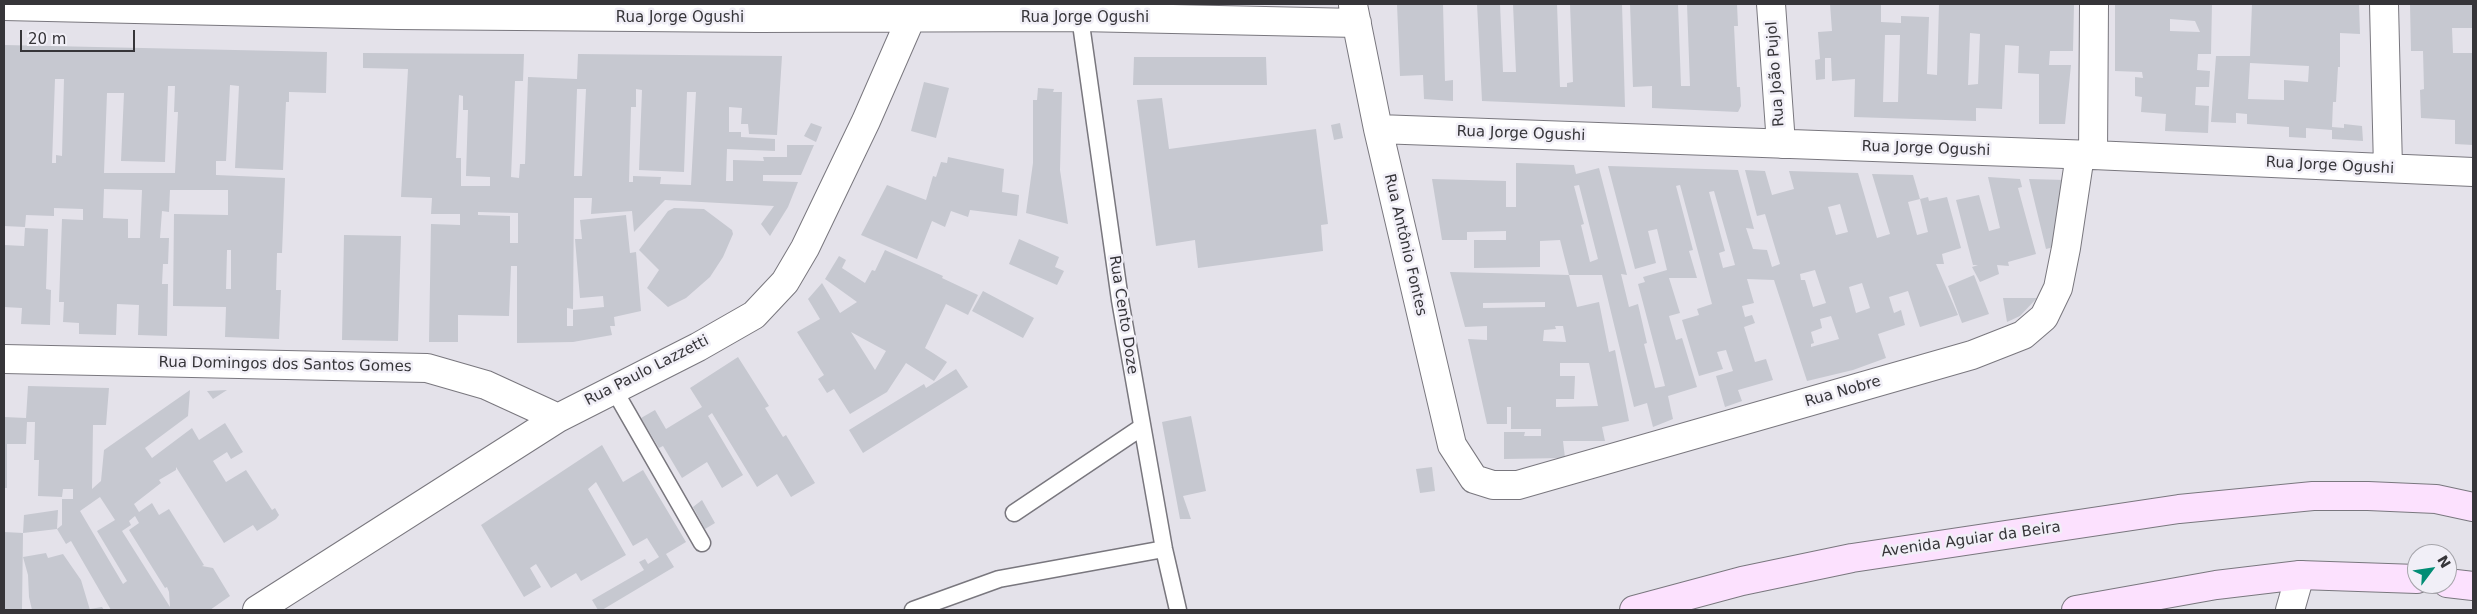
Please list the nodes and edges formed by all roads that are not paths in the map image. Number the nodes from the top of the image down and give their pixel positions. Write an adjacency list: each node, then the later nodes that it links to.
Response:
1 (1771, 4): 11 (street, Rua João Pujol)
2 (2094, 4): 12 (street, Rua Nobre)
3 (2384, 4): 13 (street)
4 (4, 6): 5 (street, Rua Jorge Ogushi)
5 (397, 10): 6 (street, Rua Jorge Ogushi)
6 (758, 11): 9 (street, Rua Jorge Ogushi)
7 (1355, 13): 8 (street, Rua Jorge Ogushi); 10 (street, Rua Antônio Fontes)
8 (1080, 17): 9 (street, Rua Jorge Ogushi); 18 (lane, Rua Cento Doze)
9 (911, 18): 16 (street, Rua Paulo Lazzetti)
10 (1378, 129): 11 (street, Rua Jorge Ogushi); 19 (street, Rua Antônio Fontes)
11 (1781, 144): 12 (street, Rua Jorge Ogushi)
12 (2086, 155): 13 (street, Rua Jorge Ogushi); 19 (street, Rua Nobre)
13 (2388, 168): 14 (street, Rua Jorge Ogushi)
14 (2473, 172)
15 (4, 359): 17 (street, Rua Domingos dos Santos Gomes)
16 (613, 388): 17 (street, Rua Paulo Lazzetti); 22 (lane)
17 (558, 418): 28 (street, Rua Paulo Lazzetti)
18 (1142, 426): 21 (lane); 23 (lane, Rua Cento Doze)
19 (1474, 479)
20 (2473, 507): 31 (main road, Avenida Aguiar da Beira)
21 (1014, 513)
22 (702, 544)
23 (1164, 549): 29 (lane); 30 (lane, Rua Cento Doze)
24 (2300, 575): 25 (main road); 32 (main road); 33 (street)
25 (2407, 579)
26 (2457, 584): 27 (main road)
27 (2473, 586)
28 (257, 610)
29 (913, 610)
30 (1178, 610)
31 (1634, 610)
32 (2076, 610)
33 (2290, 610)

